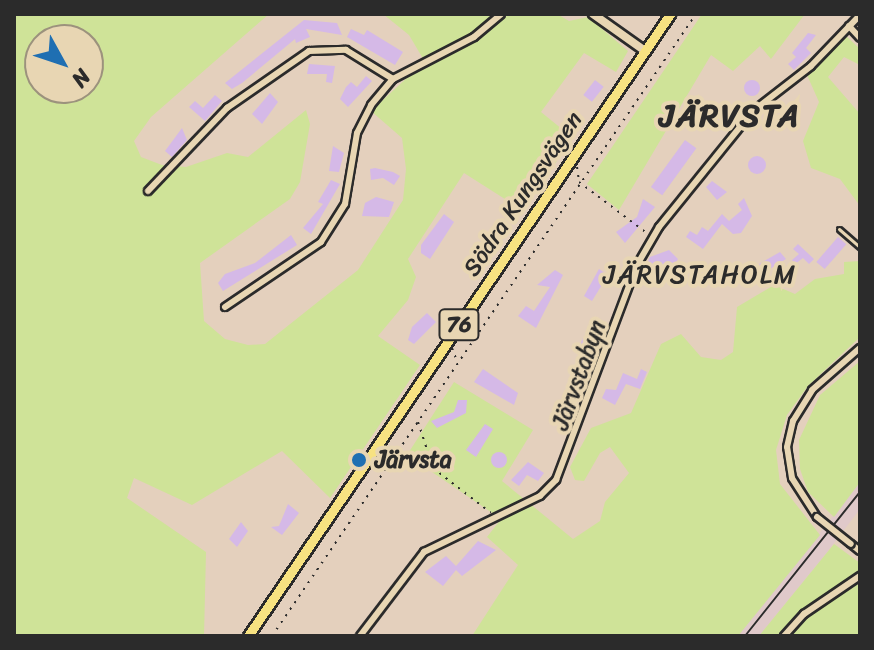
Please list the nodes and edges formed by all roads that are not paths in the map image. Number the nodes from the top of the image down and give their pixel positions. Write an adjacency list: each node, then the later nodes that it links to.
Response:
1 (501, 14): 8 (street)
2 (593, 14): 7 (street)
3 (670, 14): 7 (main road, Södra Kungsvägen / 76)
4 (860, 15): 5 (street, Järvstabyn)
5 (849, 26): 6 (street); 17 (street, Järvstabyn)
6 (860, 38)
7 (647, 48): 16 (main road, Södra Kungsvägen / 76)
8 (393, 79): 9 (street); 12 (street)
9 (148, 191)
10 (839, 229): 11 (lane)
11 (860, 247)
12 (225, 307)
13 (860, 348): 14 (street, bridge)
14 (860, 551)
15 (860, 576): 18 (street)
16 (248, 636)
17 (360, 636)
18 (784, 636)

